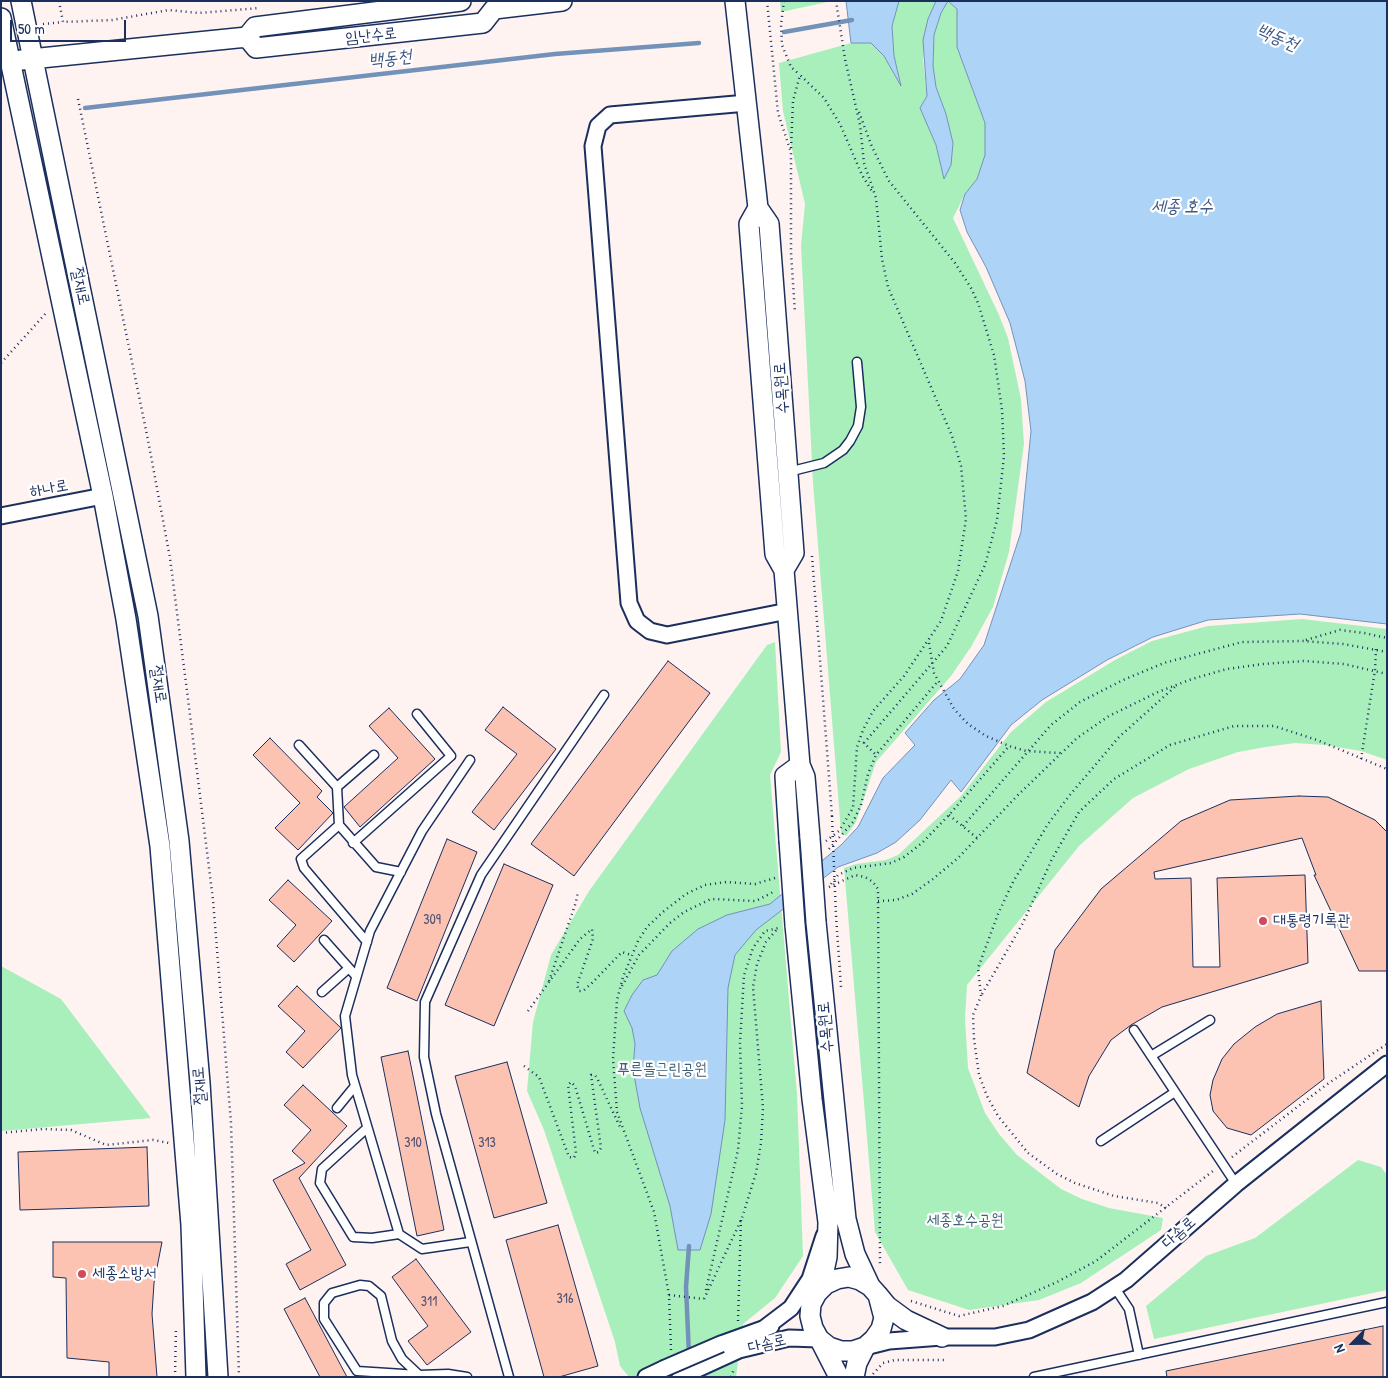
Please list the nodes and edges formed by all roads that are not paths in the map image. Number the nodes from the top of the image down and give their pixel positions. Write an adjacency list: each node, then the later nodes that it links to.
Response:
1 (21, 1): 8 (street, 절재로)
2 (461, 1): 7 (street, 임난수로)
3 (562, 1): 5 (street, 임난수로)
4 (735, 1): 10 (street, 수목원로)
5 (489, 5): 7 (street, 임난수로)
6 (1, 18): 9 (street, 절재로)
7 (247, 37): 8 (street, 임난수로)
8 (32, 59): 9 (street, 임난수로); 57 (street, 절재로)
9 (6, 62): 14 (street, 절재로)
10 (747, 103): 11 (street, 수목원로); 17 (street)
11 (758, 208): 13 (street, 수목원로); 16 (street, 수목원로)
12 (857, 362): 13 (lane)
13 (788, 472): 16 (street, 수목원로)
14 (103, 496): 15 (street, 하나로); 56 (street, 절재로)
15 (1, 516)
16 (784, 570): 17 (street, 수목원로)
17 (788, 611): 23 (street, 수목원로)
18 (604, 695): 45 (lane)
19 (417, 714): 26 (lane)
20 (299, 744): 24 (lane)
21 (374, 756): 24 (lane)
22 (470, 760): 27 (lane)
23 (800, 766): 43 (street, 수목원로, bridge); 43 (street, 수목원로, bridge)
24 (337, 787): 25 (lane)
25 (339, 825): 26 (lane); 29 (lane)
26 (353, 843): 27 (lane)
27 (401, 872): 29 (lane)
28 (324, 940): 30 (lane)
29 (367, 942): 31 (lane)
30 (349, 968): 31 (lane); 32 (lane)
31 (356, 976): 37 (lane)
32 (322, 992)
33 (1210, 1020): 35 (lane)
34 (1134, 1030): 35 (lane)
35 (1151, 1056): 38 (lane)
36 (1387, 1064): 42 (street, 다솜로)
37 (355, 1086): 39 (lane); 40 (lane)
38 (1175, 1092): 41 (lane); 42 (lane)
39 (337, 1108)
40 (367, 1128): 44 (lane); 44 (lane)
41 (1101, 1141)
42 (1236, 1184): 46 (street, 다솜로)
43 (837, 1221): 47 (street, 수목원로); 48 (street, 수목원로); 50 (street, 수목원로); 51 (street)
44 (399, 1234): 45 (lane)
45 (470, 1242): 59 (lane)
46 (1115, 1288): 51 (street, 다솜로); 54 (lane)
47 (874, 1290): 48 (street, 다솜로); 51 (street, 다솜로); 53 (street)
48 (815, 1297): 50 (street, 다솜로); 52 (street)
49 (1387, 1302): 54 (lane)
50 (762, 1330): 60 (street, 다솜로, bridge)
51 (942, 1337): 53 (street, 다솜로)
52 (819, 1339): 53 (street, 다솜로); 61 (street, 다솜로); 62 (street)
53 (865, 1347): 63 (street)
54 (1139, 1355): 64 (lane)
55 (419, 1375): 55 (lane); 58 (lane)
56 (196, 1377)
57 (218, 1377)
58 (468, 1377)
59 (509, 1377)
60 (646, 1377)
61 (680, 1377)
62 (839, 1377)
63 (854, 1377)
64 (1034, 1377)

